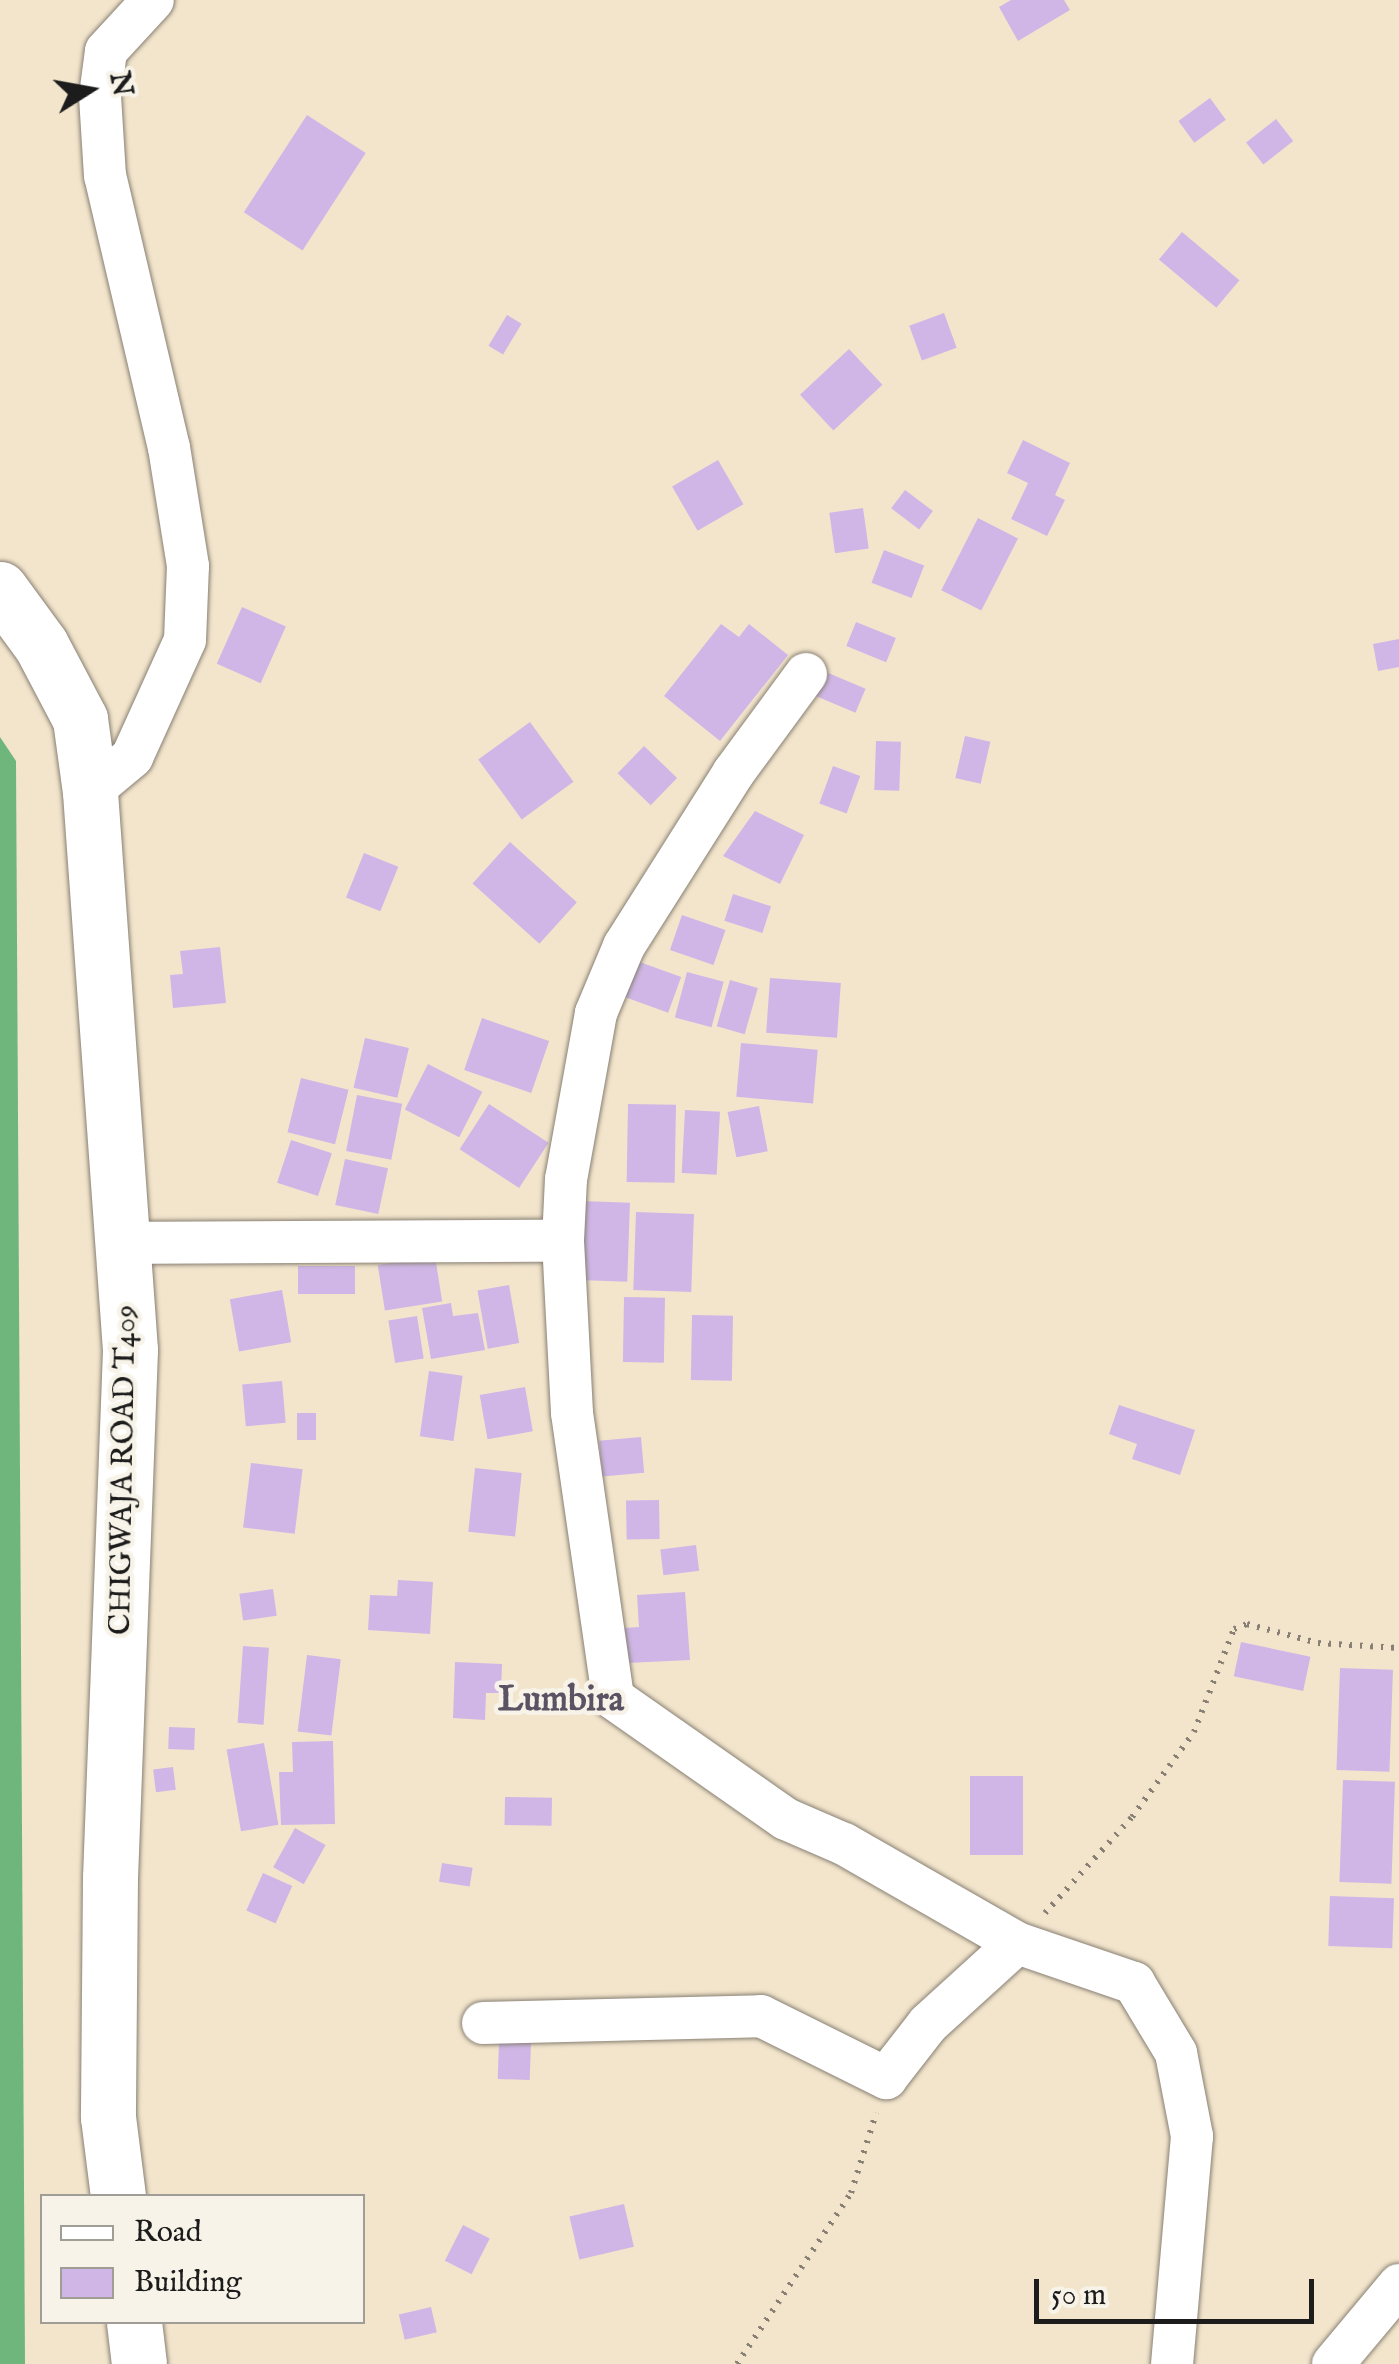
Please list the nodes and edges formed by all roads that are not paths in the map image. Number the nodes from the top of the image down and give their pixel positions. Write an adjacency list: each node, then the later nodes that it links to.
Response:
1 (152, 0): 4 (street)
2 (0, 589): 4 (street, CHIGWAJA ROAD T409)
3 (806, 674): 5 (street)
4 (90, 792): 6 (street, CHIGWAJA ROAD T409)
5 (563, 1241): 6 (street); 7 (street)
6 (123, 1243): 9 (street, CHIGWAJA ROAD T409)
7 (1017, 1944): 8 (street); 13 (street)
8 (483, 2023)
9 (118, 2194)
10 (1399, 2286): 14 (street)
11 (134, 2324): 12 (street)
12 (139, 2364)
13 (1172, 2364)
14 (1332, 2364)

